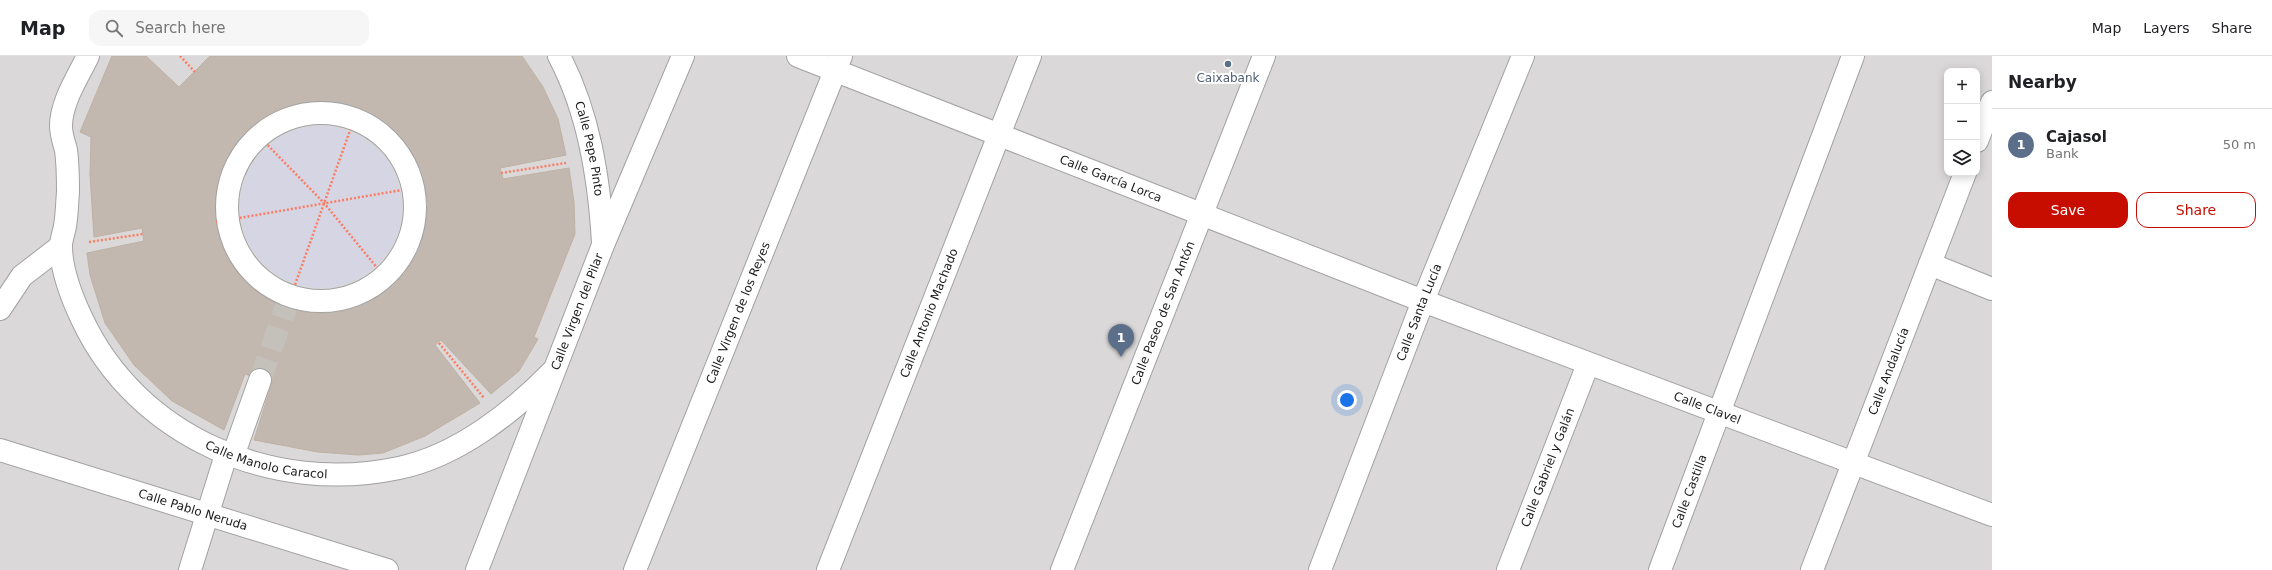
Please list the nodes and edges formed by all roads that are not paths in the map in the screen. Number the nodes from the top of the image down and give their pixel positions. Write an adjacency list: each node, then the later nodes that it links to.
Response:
1 (88, 56): 16 (street)
2 (559, 56): 15 (street, Calle Pepe Pinto)
3 (683, 56): 15 (street, Calle Virgen del Pilar)
4 (798, 56): 9 (street, Calle García Lorca)
5 (1030, 56): 11 (street, Calle Antonio Machado)
6 (1264, 56): 14 (street, Calle Paseo de San Antón)
7 (1523, 56): 20 (street, Calle Santa Lucía)
8 (1853, 56): 25 (street, Calle Castilla)
9 (838, 63): 11 (street, Calle García Lorca); 34 (street, Calle Virgen de los Reyes)
10 (1992, 102): 12 (street)
11 (999, 135): 14 (street, Calle García Lorca); 35 (street, Calle Antonio Machado)
12 (1977, 140)
13 (1964, 176): 17 (street, Calle Andalucía)
14 (1200, 214): 20 (street, Calle García Lorca); 36 (street, Calle Paseo de San Antón)
15 (603, 245): 23 (street, Calle Virgen del Pilar)
16 (61, 246): 21 (street); 27 (street, Calle Manolo Caracol)
17 (1930, 264): 18 (street); 28 (street, Calle Andalucía)
18 (1992, 288)
19 (289, 302): 19 (street)
20 (1423, 302): 22 (street, Calle Clavel); 37 (street, Calle Santa Lucía)
21 (0, 309)
22 (1588, 364): 25 (street, Calle Clavel); 38 (street, Calle Gabriel y Galán)
23 (553, 371): 27 (street, Calle Manolo Caracol); 33 (street, Calle Virgen del Pilar)
24 (260, 380): 27 (street)
25 (1720, 413): 28 (street, Calle Clavel); 39 (street, Calle Castilla)
26 (0, 450): 29 (street, Calle Pablo Neruda)
27 (229, 456): 29 (street)
28 (1853, 463): 30 (street, Calle Clavel); 40 (street, Calle Andalucía)
29 (207, 515): 31 (street); 32 (street, Calle Pablo Neruda)
30 (1992, 515)
31 (190, 570)
32 (387, 570)
33 (477, 570)
34 (634, 570)
35 (828, 570)
36 (1062, 570)
37 (1320, 570)
38 (1508, 570)
39 (1660, 570)
40 (1812, 570)

